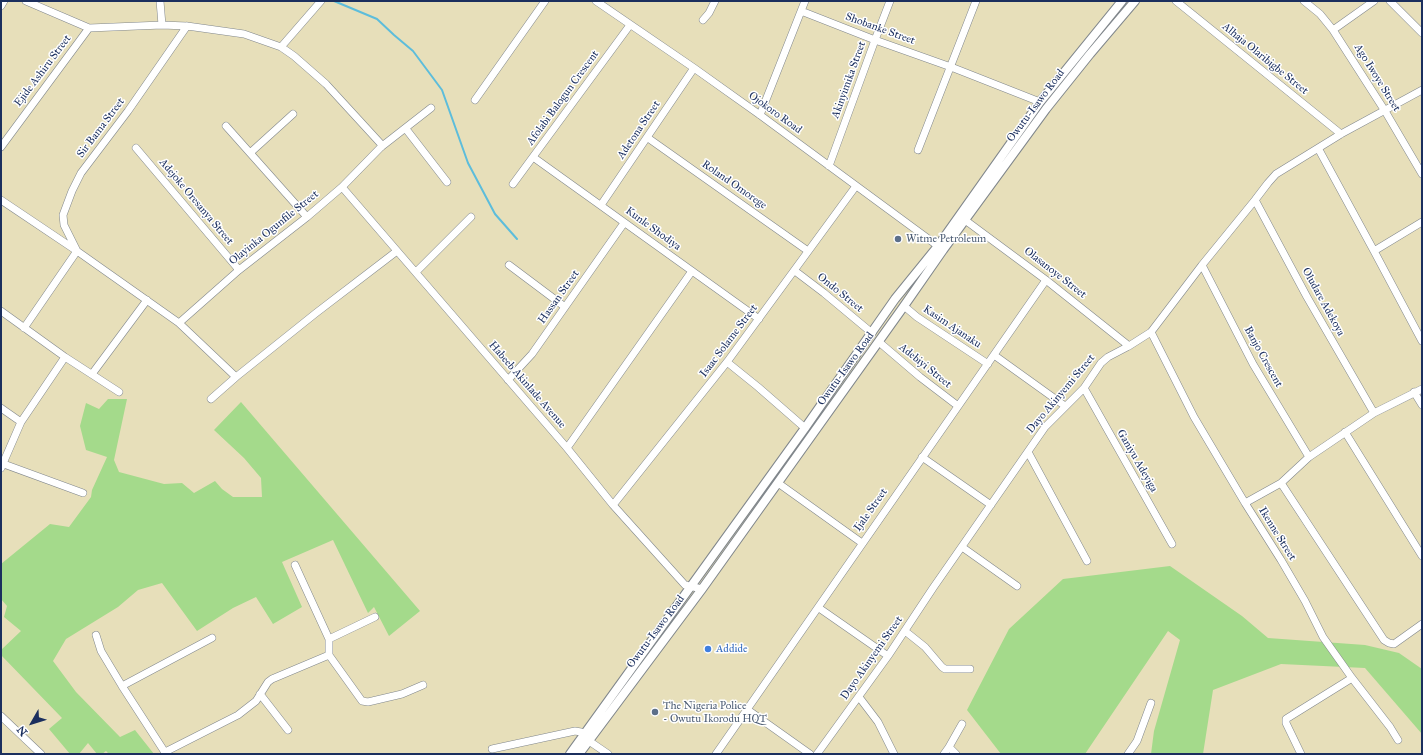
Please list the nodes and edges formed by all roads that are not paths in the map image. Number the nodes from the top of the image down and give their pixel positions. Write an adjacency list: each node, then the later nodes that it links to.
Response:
1 (4, 1): 17 (street)
2 (26, 1): 23 (street)
3 (160, 1): 20 (street)
4 (321, 1): 27 (street)
5 (545, 1): 31 (street)
6 (596, 1): 21 (street, Ojokoro Road)
7 (715, 1): 19 (street)
8 (805, 1): 18 (street)
9 (890, 1): 26 (street, Akinyimika Street)
10 (976, 1): 28 (street)
11 (1122, 1): 32 (street, Owutu-Isawo Road)
12 (1135, 1): 59 (street, Owutu-Isawo Road)
13 (1176, 1): 39 (street, Alhaja Olaribigbe Street)
14 (1304, 1): 24 (street, Ago Iwoye Street)
15 (1374, 1): 24 (street)
16 (1390, 1): 25 (street)
17 (1, 6)
18 (801, 11): 26 (street, Shobanke Street); 36 (street)
19 (703, 20)
20 (162, 25): 22 (street); 23 (street)
21 (630, 25): 29 (street, Ojokoro Road); 47 (street, Afolabi Balogun Crescent)
22 (187, 26): 27 (street); 64 (street, Sir Bama Street)
23 (89, 28): 41 (street, Ejide Ashiru Street)
24 (1333, 30): 34 (street, Ago Iwoye Street)
25 (1422, 33)
26 (875, 40): 28 (street, Shobanke Street); 48 (street, Akinyimika Street)
27 (281, 47): 43 (street)
28 (951, 67): 32 (street, Shobanke Street); 45 (street)
29 (694, 68): 36 (street, Ojokoro Road); 40 (street, Adetona Street)
30 (1422, 90): 34 (street, Dayo Akinyemi Street)
31 (475, 100)
32 (1040, 102): 62 (street, Owutu-Isawo Road)
33 (431, 108): 38 (street, Olayinka Ogunfile Street)
34 (1385, 111): 39 (street, Dayo Akinyemi Street); 49 (street, Ago Iwoye Street)
35 (293, 114): 46 (street)
36 (760, 115): 48 (street, Ojokoro Road)
37 (226, 126): 46 (street)
38 (406, 129): 43 (street, Olayinka Ogunfile Street); 50 (street)
39 (1341, 134): 44 (street, Dayo Akinyemi Street)
40 (648, 138): 56 (street, Adetona Street); 66 (street, Roland Omorege)
41 (1, 147)
42 (136, 148): 69 (street, Adejoke Oresanya Street)
43 (381, 148): 53 (street, Olayinka Ogunfile Street)
44 (1318, 148): 55 (street, Dayo Akinyemi Street); 63 (street)
45 (918, 150)
46 (250, 153): 57 (street)
47 (533, 157): 51 (street, Afolabi Balogun Crescent); 56 (street, Kunle Shodiya)
48 (829, 166): 52 (street, Ojokoro Road)
49 (1422, 174)
50 (447, 182)
51 (513, 184)
52 (856, 186): 62 (street, Ojokoro Road); 66 (street, Isaac Solame Street)
53 (342, 187): 57 (street, Olayinka Ogunfile Street); 65 (street, Habeeb Akinlade Avenue)
54 (1, 200): 64 (street)
55 (1255, 200): 68 (street, Dayo Akinyemi Street); 102 (street, Oludare Adekoya)
56 (600, 205): 60 (street, Kunle Shodiya)
57 (307, 217): 69 (street, Olayinka Ogunfile Street)
58 (472, 217): 71 (street)
59 (965, 220): 73 (street, Olasanoye Street); 75 (street, Owutu-Isawo Road)
60 (624, 222): 70 (street, Kunle Shodiya); 76 (street, Hassan Street)
61 (1422, 222): 63 (street)
62 (938, 246): 82 (street, Owutu-Isawo Road)
63 (1374, 250): 83 (street)
64 (77, 251): 74 (street); 80 (street)
65 (396, 251): 71 (street, Habeeb Akinlade Avenue); 91 (street)
66 (808, 251): 72 (street, Isaac Solame Street)
67 (509, 265): 76 (street)
68 (1202, 265): 81 (street, Dayo Akinyemi Street); 109 (street, Banjo Crescent)
69 (239, 270): 79 (street, Olayinka Ogunfile Street)
70 (692, 271): 78 (street, Kunle Shodiya); 106 (street)
71 (416, 272): 92 (street, Habeeb Akinlade Avenue)
72 (794, 272): 78 (street, Isaac Solame Street); 82 (street, Ondo Street)
73 (1046, 280): 85 (street, Olasanoye Street); 86 (street, Ijale Street)
74 (147, 300): 79 (street); 90 (street)
75 (904, 306): 84 (street, Owutu-Isawo Road); 89 (street, Kasim Ajanaku)
76 (565, 307): 92 (street, Hassan Street)
77 (1, 311): 80 (street)
78 (759, 319): 88 (street, Isaac Solame Street)
79 (179, 323): 91 (street)
80 (24, 328): 87 (street)
81 (1150, 332): 85 (street, Dayo Akinyemi Street); 114 (street, Ikenne Street)
82 (872, 333): 104 (street, Owutu-Isawo Road)
83 (1422, 341)
84 (879, 342): 99 (street, Adebiyi Street); 111 (street, Owutu-Isawo Road)
85 (1129, 346): 93 (street, Dayo Akinyemi Street)
86 (994, 355): 89 (street, Ijale Street); 100 (street)
87 (65, 357): 90 (street); 103 (street)
88 (727, 362): 104 (street); 115 (street, Isaac Solame Street)
89 (988, 364): 99 (street, Ijale Street)
90 (92, 374): 95 (street)
91 (236, 377): 97 (street)
92 (508, 380): 106 (street, Habeeb Akinlade Avenue)
93 (1084, 388): 100 (street, Dayo Akinyemi Street); 118 (street, Ganiyu Adeyiga)
94 (1422, 389): 96 (street)
95 (119, 392)
96 (1414, 392): 98 (street); 102 (street)
97 (210, 399)
98 (1422, 405)
99 (958, 406): 108 (street, Ijale Street)
100 (1065, 406): 107 (street, Dayo Akinyemi Street)
101 (1, 408): 103 (street)
102 (1374, 413): 105 (street)
103 (21, 422): 110 (street)
104 (805, 428): 123 (street, Owutu-Isawo Road)
105 (1345, 432): 109 (street); 120 (street)
106 (567, 448): 115 (street, Habeeb Akinlade Avenue)
107 (1028, 452): 116 (street, Dayo Akinyemi Street); 121 (street)
108 (922, 457): 116 (street); 117 (street, Ijale Street)
109 (1309, 457): 112 (street)
110 (1, 465): 113 (street)
111 (778, 483): 117 (street); 125 (street, Owutu-Isawo Road)
112 (1281, 483): 114 (street); 128 (street)
113 (83, 493)
114 (1245, 503): 136 (street, Ikenne Street)
115 (613, 505): 123 (street, Habeeb Akinlade Avenue)
116 (991, 505): 119 (street, Dayo Akinyemi Street)
117 (862, 543): 126 (street, Ijale Street)
118 (1172, 544)
119 (962, 547): 124 (street); 129 (street, Dayo Akinyemi Street)
120 (1422, 556)
121 (1087, 561)
122 (295, 565): 132 (street)
123 (690, 586): 125 (street, Habeeb Akinlade Avenue); 146 (street, Owutu-Isawo Road)
124 (1017, 586)
125 (702, 589): 146 (street, Owutu-Isawo Road)
126 (818, 608): 134 (street); 142 (street, Ijale Street)
127 (375, 617): 132 (street)
128 (1422, 624)
129 (905, 631): 134 (street, Dayo Akinyemi Street); 135 (street)
130 (96, 635): 138 (street)
131 (212, 638): 138 (street)
132 (329, 639): 133 (street)
133 (329, 656): 137 (street); 139 (street)
134 (888, 656): 140 (street, Dayo Akinyemi Street)
135 (970, 669)
136 (1352, 678): 147 (street, Ikenne Street); 162 (street)
137 (423, 685)
138 (122, 686): 150 (street)
139 (260, 694): 145 (street); 150 (street)
140 (859, 697): 157 (street, Dayo Akinyemi Street); 158 (street)
141 (1151, 703): 161 (street)
142 (748, 710): 155 (street, Ijale Street); 156 (street)
143 (1, 716): 151 (street)
144 (962, 724): 148 (street)
145 (288, 730)
146 (586, 738): 149 (street); 152 (street, Owutu-Isawo Road); 153 (street, Owutu-Isawo Road); 154 (street)
147 (1398, 740)
148 (949, 747): 159 (street); 160 (street)
149 (492, 749)
150 (165, 753)
151 (41, 754)
152 (570, 754)
153 (579, 754)
154 (608, 754)
155 (716, 754)
156 (810, 754)
157 (817, 754)
158 (894, 754)
159 (944, 754)
160 (956, 754)
161 (1128, 754)
162 (1301, 754)

